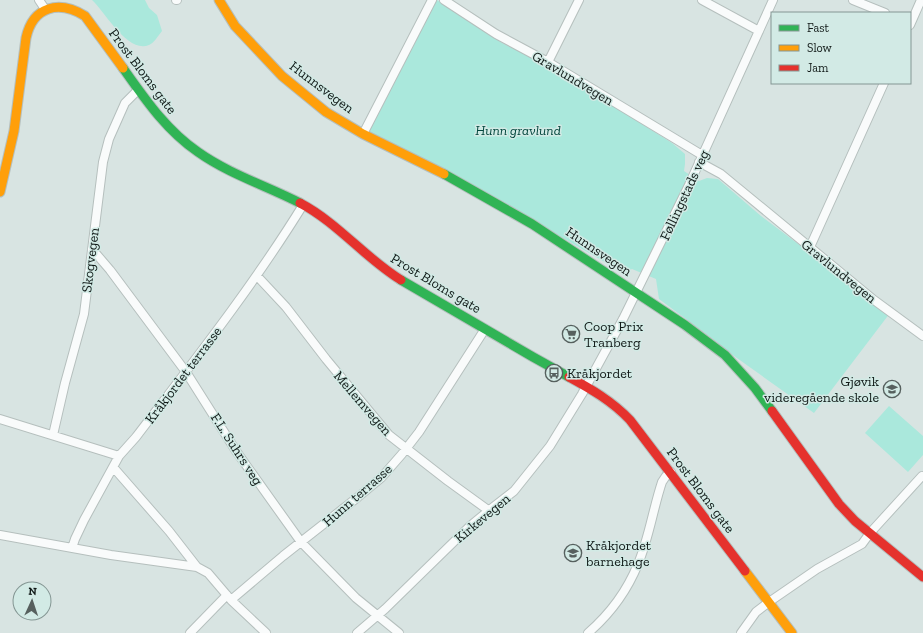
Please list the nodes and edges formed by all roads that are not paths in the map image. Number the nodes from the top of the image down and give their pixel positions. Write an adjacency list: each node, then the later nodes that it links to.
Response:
1 (39, 0): 10 (street)
2 (219, 0): 17 (main road, Hunnsvegen)
3 (432, 0): 17 (street)
4 (444, 0): 14 (street, Gravlundvegen)
5 (579, 0): 14 (street)
6 (702, 0): 13 (street)
7 (773, 0): 13 (street, Føllingstads veg)
8 (853, 0): 11 (street)
9 (921, 0): 12 (street)
10 (45, 9): 16 (main road, Prost Bloms gate); 19 (main road)
11 (883, 12)
12 (911, 22)
13 (759, 31): 18 (street, Føllingstads veg)
14 (548, 62): 18 (street, Gravlundvegen)
15 (884, 84): 22 (street)
16 (138, 90): 21 (main road, Prost Bloms gate); 23 (street, Skogvegen)
17 (363, 134): 25 (main road, Hunnsvegen)
18 (701, 159): 22 (street, Gravlundvegen); 25 (street, Føllingstads veg)
19 (2, 180): 20 (main road)
20 (0, 192)
21 (303, 205): 24 (street, Kråkjordet terrasse); 26 (main road, Prost Bloms gate)
22 (810, 247): 27 (street, Gravlundvegen)
23 (92, 249): 28 (street, F.L. Suhrs veg); 31 (street, Skogvegen)
24 (257, 276): 28 (street, Kråkjordet terrasse); 32 (street, Mellemvegen)
25 (636, 293): 29 (street, Føllingstads veg); 38 (main road, Hunnsvegen)
26 (485, 329): 29 (main road, Prost Bloms gate); 32 (street, Hunn terrasse)
27 (923, 336)
28 (186, 372): 33 (street, Kråkjordet terrasse); 40 (street, F.L. Suhrs veg)
29 (587, 386): 35 (main road, Prost Bloms gate); 37 (street, Kirkevegen)
30 (0, 419): 31 (street)
31 (53, 436): 33 (street)
32 (407, 448): 37 (street, Mellemvegen); 40 (street, Hunn terrasse)
33 (119, 456): 34 (street, Kråkjordet terrasse)
34 (113, 467): 41 (street, Kråkjordet terrasse); 42 (street)
35 (671, 472): 45 (main road, Prost Bloms gate); 51 (street)
36 (922, 476): 38 (street)
37 (488, 510): 46 (street, Kirkevegen)
38 (870, 533): 43 (main road, Hunnsvegen); 45 (street)
39 (0, 535): 41 (street)
40 (301, 542): 44 (street, Hunn terrasse); 46 (street, F.L. Suhrs veg)
41 (72, 548): 42 (street)
42 (197, 567): 44 (street)
43 (923, 577)
44 (229, 598): 47 (street, Hunn terrasse); 48 (street)
45 (769, 602): 52 (street); 53 (main road, Prost Bloms gate)
46 (376, 616): 49 (street, Kirkevegen); 50 (street, F.L. Suhrs veg)
47 (190, 633)
48 (266, 633)
49 (357, 633)
50 (399, 633)
51 (588, 633)
52 (741, 633)
53 (792, 633)

